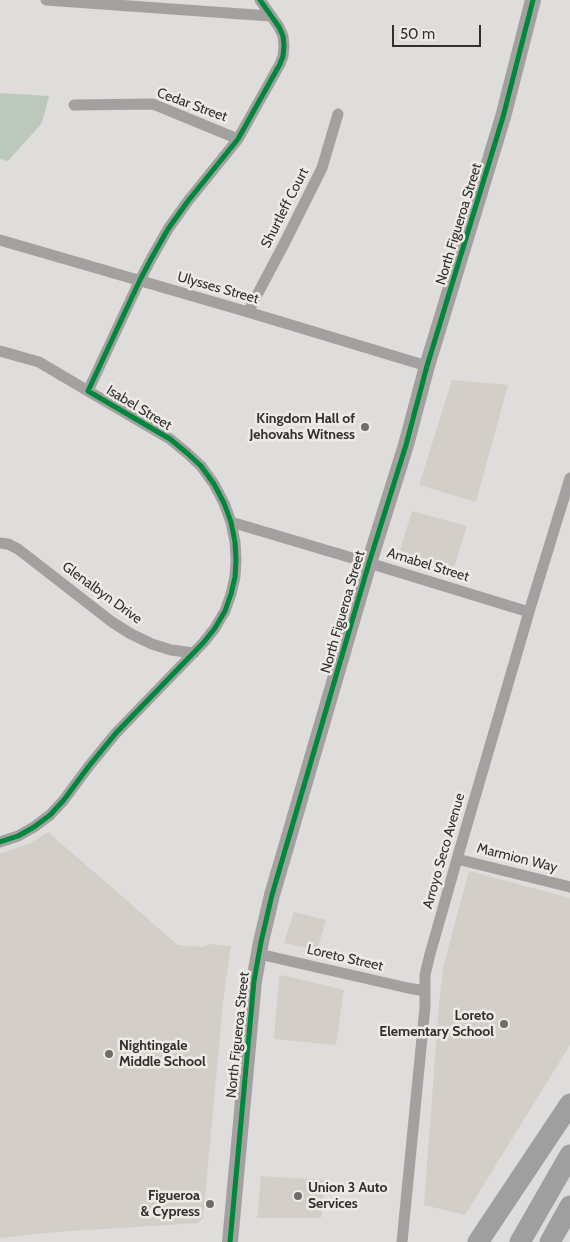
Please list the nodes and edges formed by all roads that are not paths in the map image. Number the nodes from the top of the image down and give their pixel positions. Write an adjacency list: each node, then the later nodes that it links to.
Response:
1 (46, 0): 4 (street)
2 (260, 0): 4 (street, Isabel Street)
3 (533, 0): 12 (main road, North Figueroa Street)
4 (270, 16): 7 (street, Isabel Street)
5 (74, 105): 7 (street, Cedar Street)
6 (338, 114): 10 (street, Shurtleff Court)
7 (238, 138): 9 (street, Isabel Street)
8 (0, 240): 9 (street, Ulysses Street)
9 (140, 280): 10 (street, Ulysses Street); 13 (street, Isabel Street)
10 (248, 312): 12 (street, Ulysses Street)
11 (0, 351): 13 (street)
12 (427, 366): 17 (main road, North Figueroa Street)
13 (88, 390): 15 (street, Isabel Street)
14 (570, 478): 18 (street, Arroyo Seco Avenue)
15 (231, 522): 17 (street, Amabel Street); 19 (street, Isabel Street)
16 (0, 543): 19 (street, Glenalbyn Drive)
17 (369, 563): 18 (street, Amabel Street); 23 (main road, North Figueroa Street)
18 (529, 612): 21 (street, Arroyo Seco Avenue)
19 (194, 653): 20 (street, Isabel Street)
20 (0, 842)
21 (457, 859): 22 (street, Marmion Way); 24 (street, Arroyo Seco Avenue)
22 (570, 887)
23 (259, 954): 24 (street, Loreto Street); 28 (main road, North Figueroa Street)
24 (425, 991): 29 (street, Arroyo Seco Avenue)
25 (570, 1104): 30 (highway)
26 (570, 1155): 31 (highway)
27 (570, 1206): 32 (highway)
28 (230, 1242)
29 (402, 1242)
30 (478, 1242)
31 (520, 1242)
32 (550, 1242)

